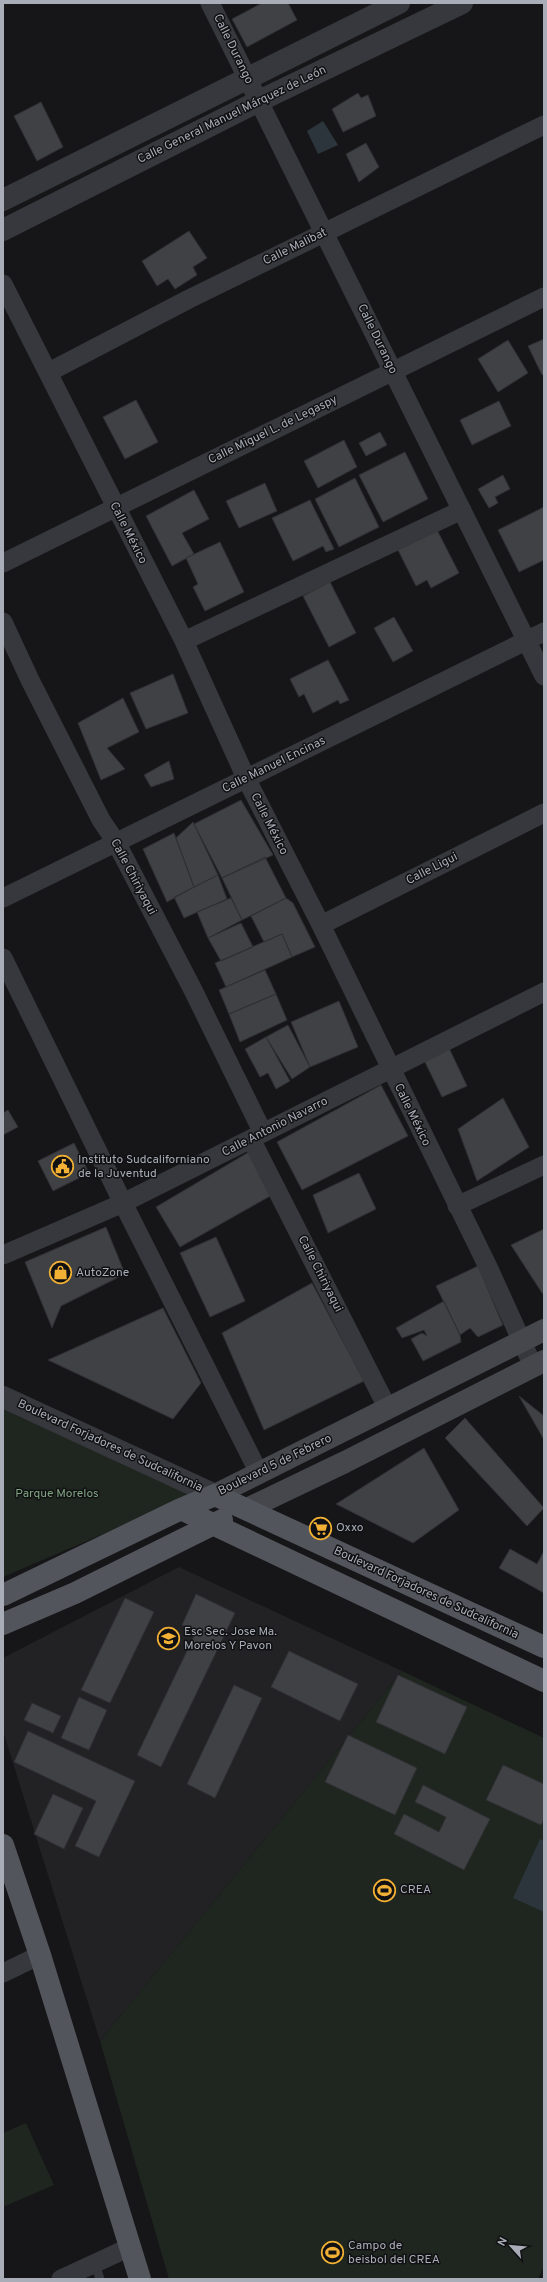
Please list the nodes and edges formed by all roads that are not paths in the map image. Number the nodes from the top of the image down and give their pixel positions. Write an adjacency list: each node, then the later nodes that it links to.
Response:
1 (210, 3): 4 (street, Calle Durango)
2 (399, 3): 4 (street)
3 (462, 3): 5 (street, Calle General Manuel Márquez de León)
4 (248, 78): 5 (street, Calle Durango); 7 (street)
5 (259, 101): 8 (street, Calle General Manuel Márquez de León); 9 (street, Calle Durango)
6 (544, 125): 9 (street, Calle Malibat)
7 (3, 200)
8 (3, 230)
9 (324, 233): 12 (street, Calle Durango); 13 (street, Calle Malibat)
10 (3, 284): 13 (street, Calle México)
11 (544, 297): 12 (street, Calle Miguel L. de Legaspy)
12 (393, 371): 14 (street, Calle Miguel L. de Legaspy); 15 (street, Calle Durango)
13 (49, 372): 14 (street, Calle México)
14 (115, 508): 16 (street, Calle Miguel L. de Legaspy); 20 (street, Calle México)
15 (462, 510): 19 (street, Calle Durango); 20 (street)
16 (3, 563)
17 (3, 622): 24 (street, Calle Chiriyaqui)
18 (544, 632): 19 (street, Calle Manuel Encinas)
19 (526, 640): 21 (street, Calle Durango); 22 (street, Calle Manuel Encinas)
20 (184, 641): 22 (street, Calle México)
21 (544, 676)
22 (246, 778): 24 (street, Calle Manuel Encinas); 26 (street, Calle México)
23 (544, 813): 26 (street, Calle Ligui)
24 (116, 842): 25 (street, Calle Manuel Encinas); 30 (street, Calle Chiriyaqui)
25 (3, 898)
26 (321, 925): 29 (street, Calle México)
27 (3, 958): 32 (street)
28 (544, 992): 29 (street, Calle Antonio Navarro)
29 (390, 1069): 30 (street, Calle Antonio Navarro); 33 (street, Calle México)
30 (257, 1136): 32 (street, Calle Antonio Navarro); 39 (street, Calle Chiriyaqui)
31 (544, 1165): 33 (street)
32 (123, 1203): 34 (street, Calle Antonio Navarro); 40 (street)
33 (457, 1206): 36 (street, Calle México)
34 (3, 1255)
35 (544, 1330): 36 (main road, Boulevard 5 de Febrero)
36 (522, 1341): 37 (street, Calle México); 39 (main road, Boulevard 5 de Febrero)
37 (538, 1364): 43 (main road)
38 (3, 1397): 41 (street, Boulevard Forjadores de Sudcalifornia)
39 (388, 1409): 40 (main road, Boulevard 5 de Febrero)
40 (259, 1473): 41 (main road, Boulevard 5 de Febrero)
41 (215, 1494): 42 (main road, Boulevard 5 de Febrero); 43 (main road, Boulevard Forjadores de Sudcalifornia)
42 (181, 1509): 44 (main road); 45 (main road, Boulevard 5 de Febrero)
43 (247, 1509): 44 (main road); 47 (main road, Boulevard Forjadores de Sudcalifornia)
44 (214, 1524): 46 (main road); 48 (main road)
45 (3, 1595)
46 (3, 1624)
47 (544, 1647)
48 (544, 1681)
49 (3, 1845): 50 (main road)
50 (40, 1955): 51 (street); 52 (main road)
51 (3, 1973)
52 (130, 2248): 53 (street); 55 (main road)
53 (97, 2271): 54 (street)
54 (61, 2279)
55 (140, 2279)

